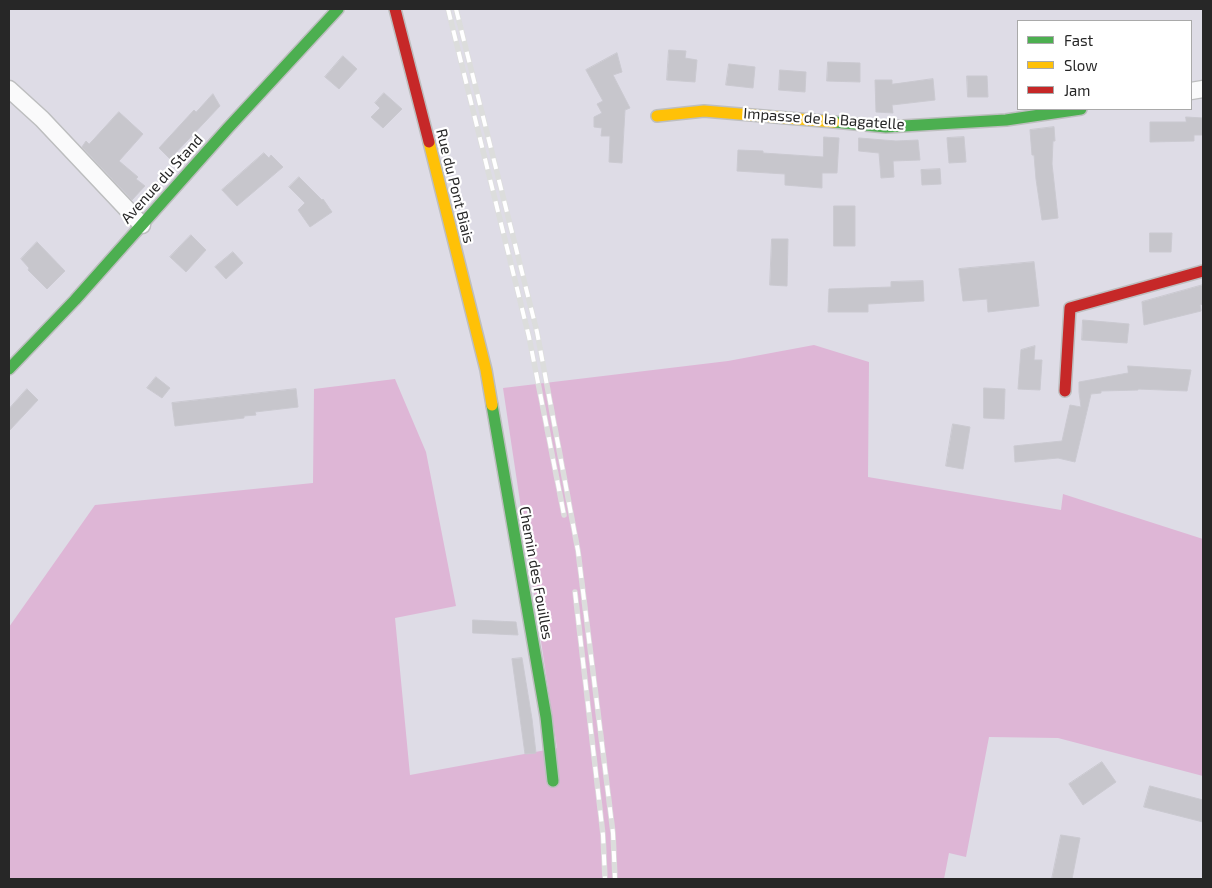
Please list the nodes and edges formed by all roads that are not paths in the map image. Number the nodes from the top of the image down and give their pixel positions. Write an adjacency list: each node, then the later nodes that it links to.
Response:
1 (338, 9): 6 (street, Avenue du Stand)
2 (396, 9): 9 (street, Rue du Pont Biais)
3 (9, 89): 6 (street)
4 (1074, 110): 5 (street, Impasse de la Bagatelle)
5 (657, 116)
6 (142, 225): 8 (street, Avenue du Stand)
7 (1203, 271): 10 (street)
8 (9, 369)
9 (486, 370): 11 (street, Chemin des Fouilles)
10 (1065, 391)
11 (553, 781)

